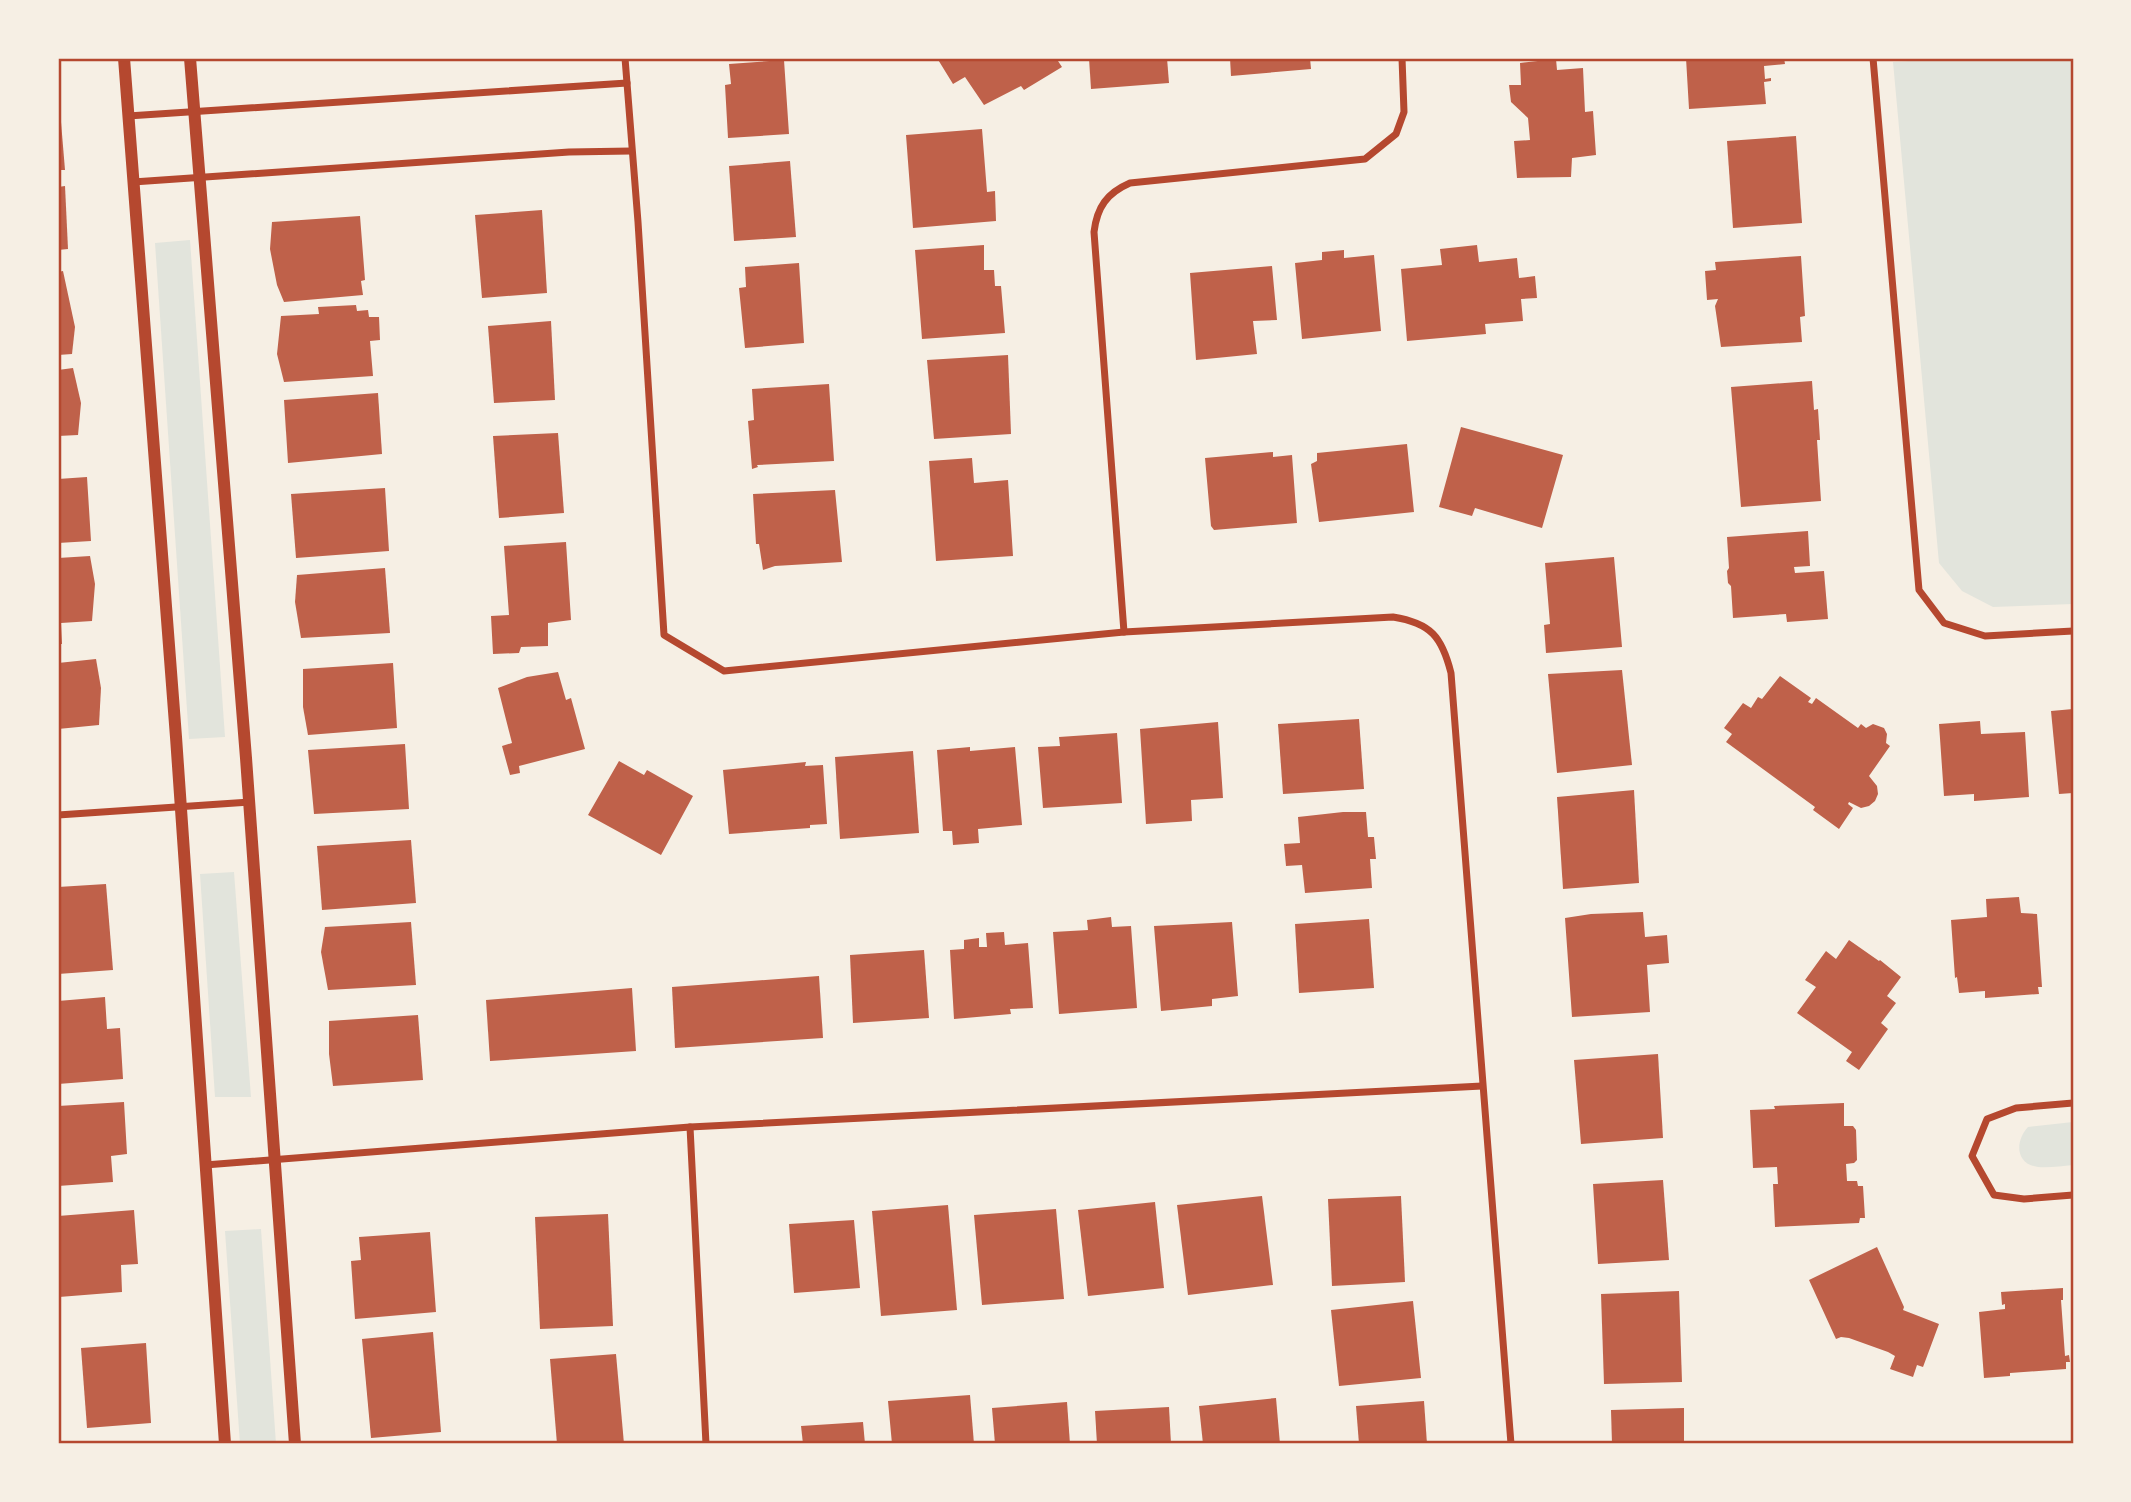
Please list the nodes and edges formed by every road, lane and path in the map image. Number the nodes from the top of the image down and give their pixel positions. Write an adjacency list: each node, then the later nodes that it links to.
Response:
1 (124, 58): 8 (street)
2 (190, 58): 7 (street)
3 (625, 58): 6 (street)
4 (1402, 58): 13 (street)
5 (1873, 58): 12 (street)
6 (627, 83): 7 (street); 9 (street)
7 (193, 113): 8 (street); 10 (street)
8 (128, 116): 11 (street)
9 (631, 151): 10 (street); 13 (street)
10 (198, 177): 11 (street); 14 (street)
11 (132, 182): 15 (street)
12 (2073, 631)
13 (1124, 632): 17 (street)
14 (250, 802): 15 (street); 20 (street)
15 (181, 807): 16 (street); 21 (street)
16 (58, 815)
17 (1482, 1086): 19 (street); 26 (street)
18 (2073, 1103): 22 (street)
19 (690, 1128): 20 (street); 25 (street)
20 (277, 1160): 21 (street); 24 (street)
21 (205, 1165): 23 (street)
22 (2073, 1195)
23 (225, 1444)
24 (295, 1444)
25 (706, 1444)
26 (1511, 1444)

